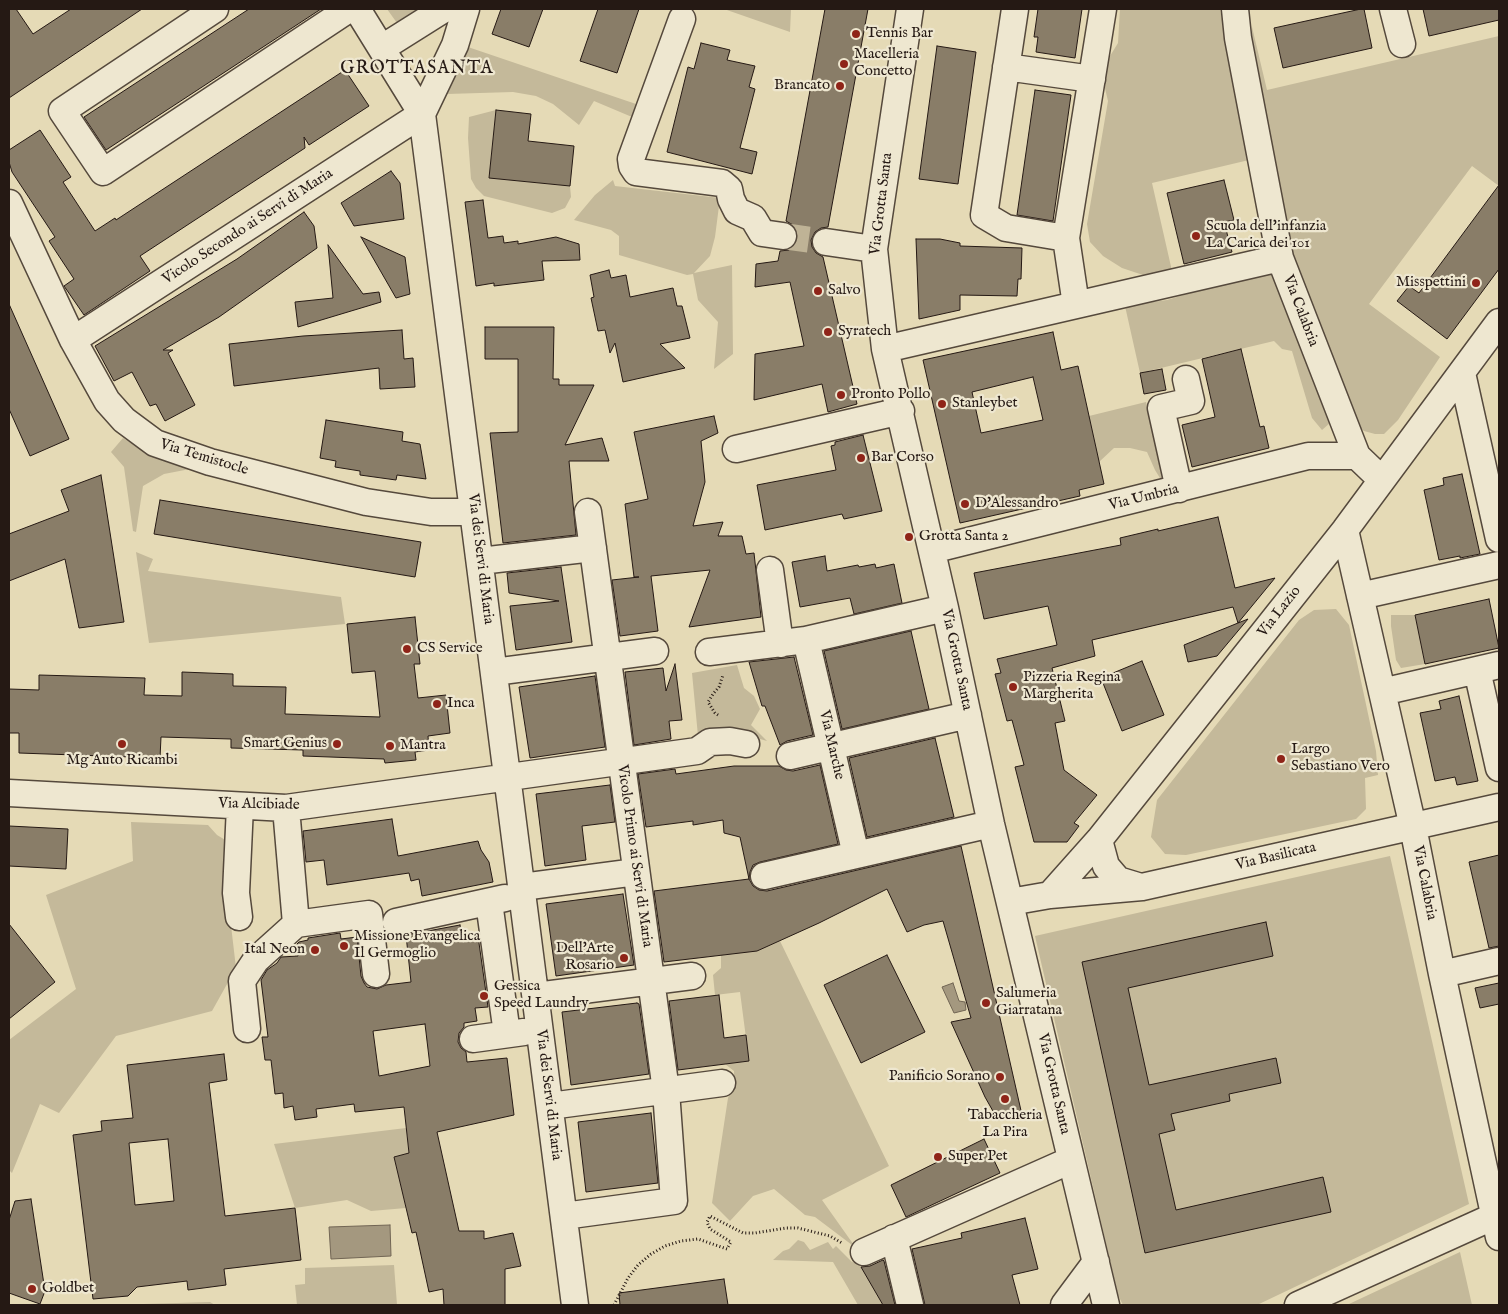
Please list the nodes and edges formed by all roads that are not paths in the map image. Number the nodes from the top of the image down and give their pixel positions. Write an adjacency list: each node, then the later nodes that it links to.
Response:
1 (215, 9): 11 (street)
2 (349, 9): 11 (street)
3 (357, 9): 14 (street, Via dei Servi di Maria)
4 (444, 9): 14 (street)
5 (466, 9): 17 (street)
6 (910, 9): 22 (street, Via Grotta Santa)
7 (1015, 9): 15 (street)
8 (1103, 9): 16 (street)
9 (1235, 9): 23 (street, Via Calabria)
10 (1393, 9): 13 (street)
11 (319, 17)
12 (682, 19): 19 (street)
13 (1402, 44)
14 (382, 48): 17 (street, Via dei Servi di Maria)
15 (1006, 67): 16 (street); 20 (street)
16 (1092, 79): 20 (street)
17 (422, 114): 26 (street, Vicolo Secondo ai Servi di Maria); 36 (street, Via dei Servi di Maria)
18 (9, 203): 26 (street, Via Temistocle)
19 (783, 236)
20 (1066, 238): 24 (street)
21 (826, 242): 22 (street)
22 (874, 249): 27 (street, Via Grotta Santa)
23 (1280, 258): 24 (street); 32 (street, Via Calabria)
24 (1076, 305): 27 (street)
25 (1499, 322): 28 (street, Via Lazio)
26 (73, 340): 36 (street, Via Temistocle)
27 (885, 349): 30 (street, Via Grotta Santa)
28 (1462, 373): 33 (street, Via Lazio); 35 (street)
29 (1186, 379): 34 (street)
30 (900, 411): 31 (street); 41 (street, Via Grotta Santa)
31 (736, 449)
32 (1357, 456): 33 (street, Via Calabria); 34 (street, Via Umbria)
33 (1382, 480): 38 (street, Via Lazio)
34 (1179, 489): 41 (street, Via Umbria)
35 (1494, 490): 39 (street)
36 (474, 512): 42 (street, Via dei Servi di Maria)
37 (588, 512): 40 (street, Vicolo Primo ai Servi di Maria)
38 (1345, 530): 45 (street, Via Calabria); 68 (street, Via Lazio)
39 (1499, 539)
40 (593, 548): 42 (street); 51 (street, Vicolo Primo ai Servi di Maria)
41 (932, 550): 46 (street, Via Grotta Santa)
42 (480, 561): 53 (street, Via dei Servi di Maria)
43 (1499, 565): 45 (street)
44 (770, 570): 48 (street)
45 (1360, 596): 54 (street, Via Calabria)
46 (945, 608): 47 (street); 55 (street, Via Grotta Santa)
47 (806, 640): 48 (street); 57 (street, Via Marche)
48 (780, 644): 50 (street)
49 (655, 651): 51 (street)
50 (717, 651)
51 (608, 657): 53 (street); 59 (street, Vicolo Primo ai Servi di Maria)
52 (1488, 668): 54 (street); 60 (street)
53 (494, 672): 61 (street, Via dei Servi di Maria)
54 (1382, 692): 67 (street, Via Calabria)
55 (968, 715): 57 (street); 66 (street, Via Grotta Santa)
56 (738, 742): 59 (street, Via Alcibiade)
57 (831, 746): 58 (street); 69 (street, Via Marche)
58 (790, 756)
59 (621, 762): 61 (street, Via Alcibiade); 70 (street, Vicolo Primo ai Servi di Maria)
60 (1499, 768)
61 (508, 777): 64 (street, Via Alcibiade); 73 (street, Via dei Servi di Maria)
62 (9, 793): 63 (street, Via Alcibiade)
63 (240, 806): 64 (street, Via Alcibiade); 77 (street)
64 (286, 808): 79 (street)
65 (1499, 808): 67 (street, Via Basilicata)
66 (991, 824): 69 (street); 76 (street, Via Grotta Santa)
67 (1413, 827): 72 (street, Via Basilicata); 82 (street, Via Calabria)
68 (1100, 840): 72 (street); 74 (street, Via Lazio)
69 (856, 855): 71 (street)
70 (636, 872): 73 (street); 84 (street, Vicolo Primo ai Servi di Maria)
71 (764, 876)
72 (1142, 888): 74 (street, Via Basilicata)
73 (522, 890): 75 (street); 85 (street, Via dei Servi di Maria)
74 (1050, 895): 76 (street, Via Basilicata)
75 (489, 902): 78 (street); 88 (street)
76 (1010, 902): 93 (street, Via Grotta Santa)
77 (239, 917)
78 (396, 922)
79 (296, 924): 81 (street); 86 (street)
80 (1499, 961): 82 (street)
81 (376, 974)
82 (1442, 974): 95 (street, Via Calabria)
83 (692, 976): 84 (street)
84 (651, 981): 85 (street); 91 (street, Vicolo Primo ai Servi di Maria)
85 (536, 996): 87 (street, Via dei Servi di Maria)
86 (247, 1029)
87 (540, 1030): 88 (street); 92 (street, Via dei Servi di Maria)
88 (507, 1034): 89 (street)
89 (473, 1039)
90 (722, 1083): 91 (street)
91 (666, 1091): 92 (street); 94 (street, Vicolo Primo ai Servi di Maria)
92 (550, 1106): 94 (street, Via dei Servi di Maria)
93 (1071, 1160): 96 (street); 98 (street, Via Grotta Santa)
94 (564, 1216): 99 (street, Via dei Servi di Maria)
95 (1498, 1222): 103 (street)
96 (894, 1238): 97 (street); 100 (street)
97 (853, 1248)
98 (1096, 1262): 101 (street); 102 (street, Via Grotta Santa)
99 (575, 1305)
100 (910, 1305)
101 (1064, 1305)
102 (1106, 1305)
103 (1298, 1305)

